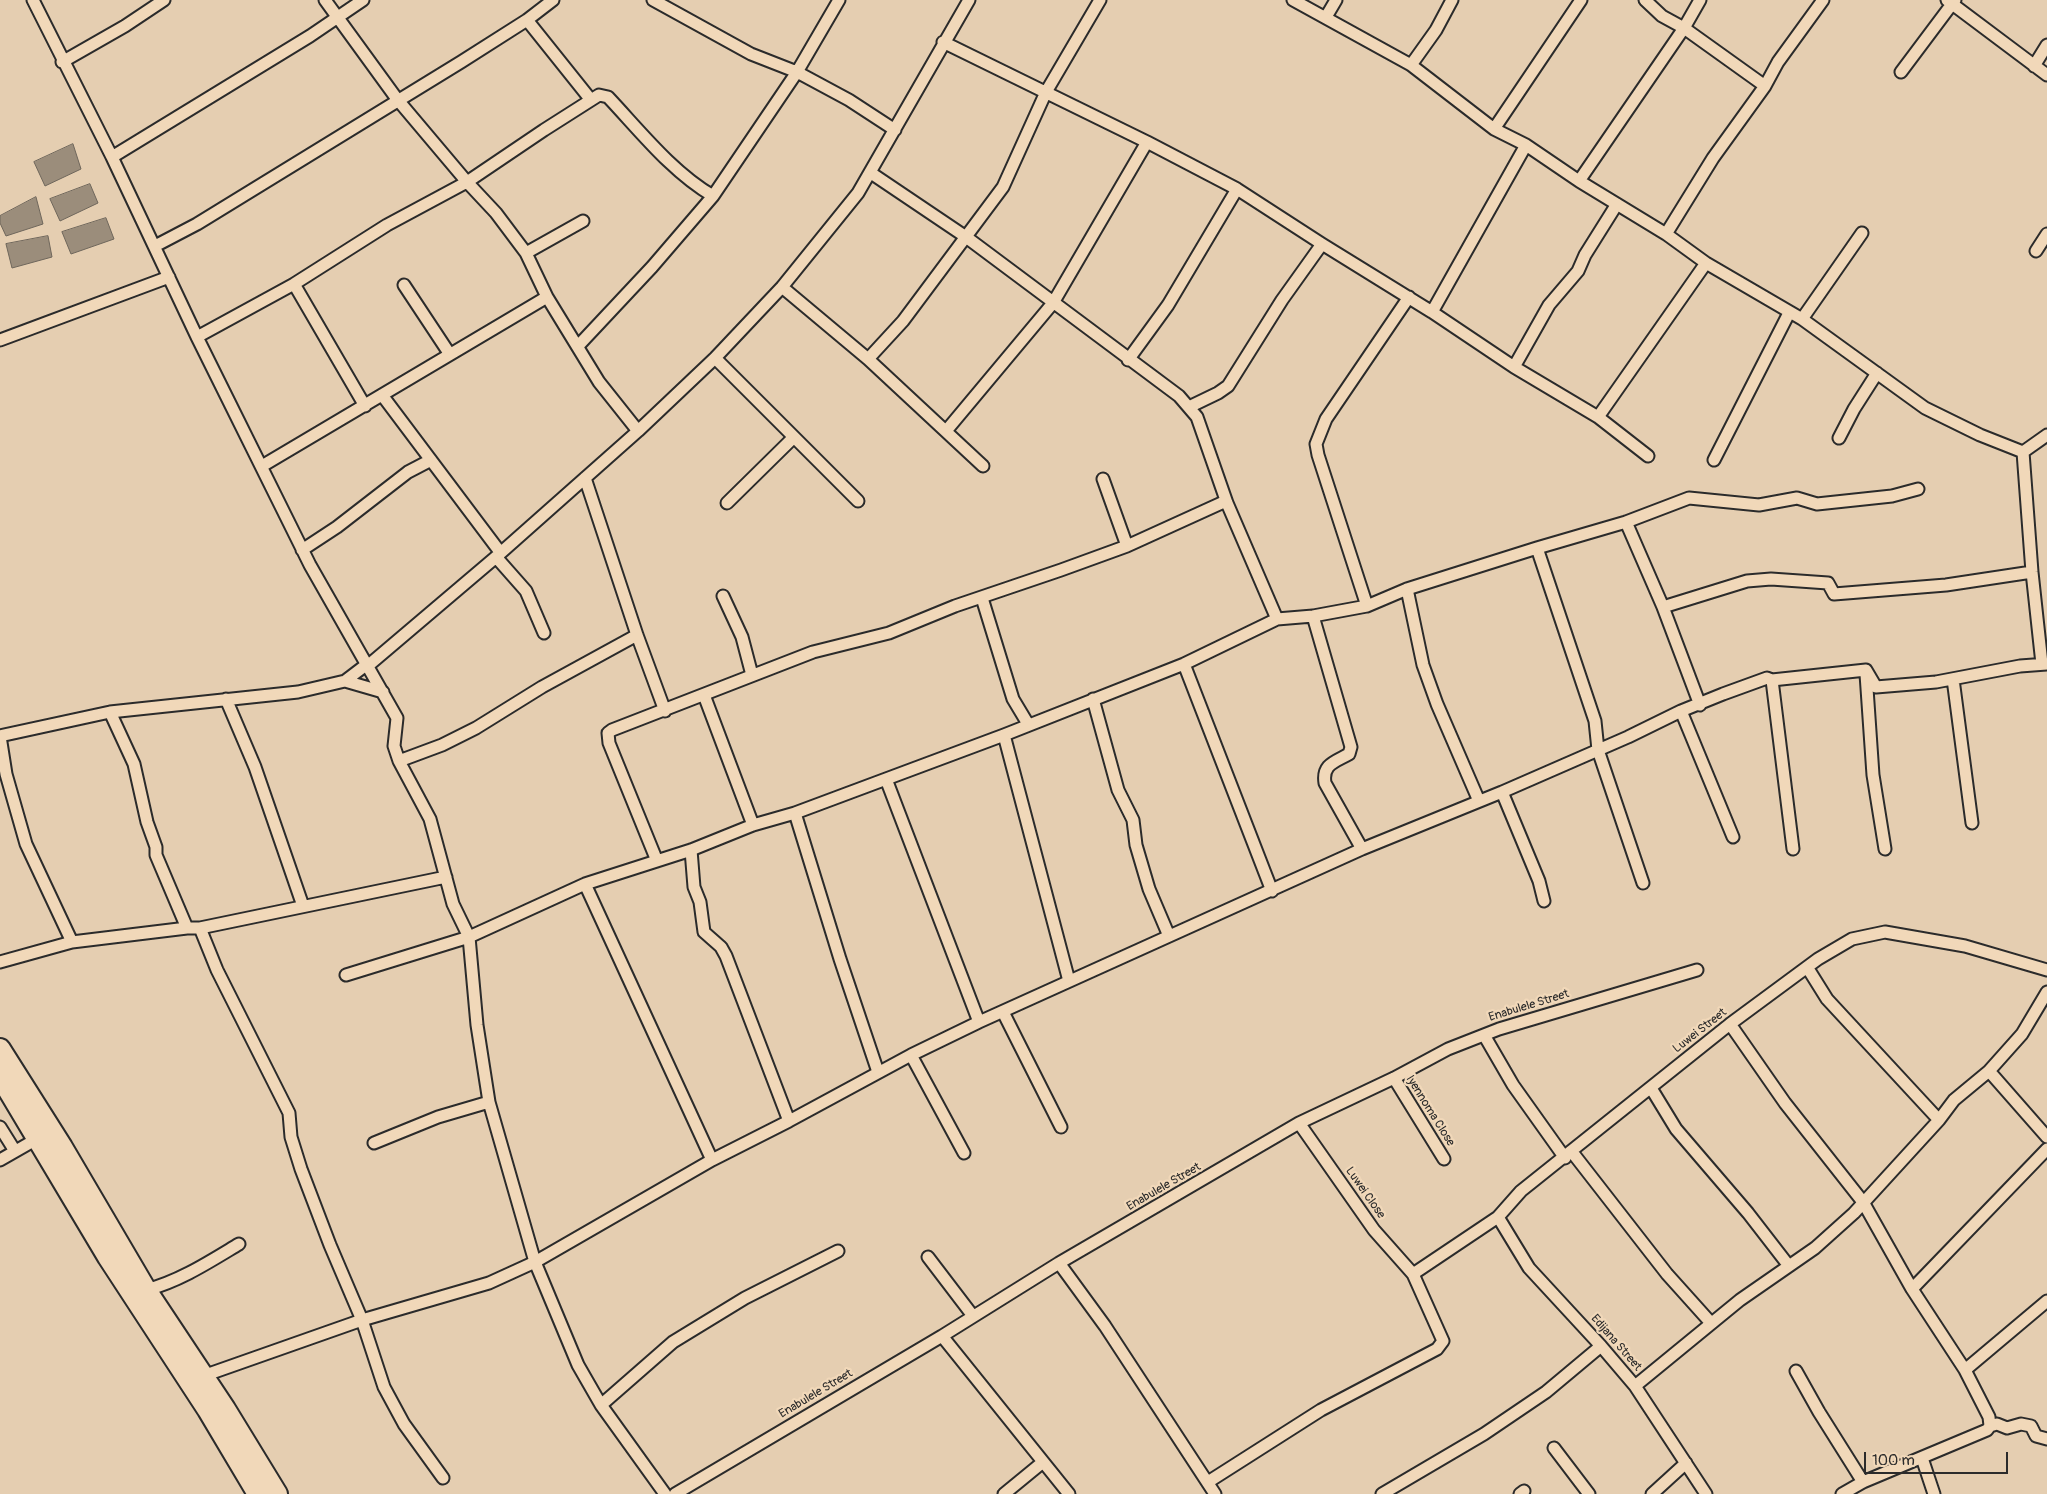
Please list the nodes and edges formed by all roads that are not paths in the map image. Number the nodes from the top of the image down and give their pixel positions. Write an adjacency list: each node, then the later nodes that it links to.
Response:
1 (33, 0): 24 (street)
2 (164, 0): 24 (street)
3 (326, 0): 18 (street)
4 (363, 0): 18 (street)
5 (553, 0): 20 (street)
6 (653, 0): 27 (street)
7 (838, 0): 27 (street)
8 (968, 0): 22 (street)
9 (1100, 0): 31 (street)
10 (1293, 0): 19 (street)
11 (1336, 0): 19 (street)
12 (1452, 0): 25 (street)
13 (1581, 0): 34 (street)
14 (1645, 0): 21 (street)
15 (1700, 0): 21 (street)
16 (1823, 0): 30 (street)
17 (1952, 1): 26 (street); 28 (street)
18 (337, 17): 32 (street); 38 (street)
19 (1326, 17): 25 (street)
20 (527, 20): 32 (street); 33 (street)
21 (1684, 28): 30 (street); 40 (street)
22 (943, 42): 31 (street); 35 (street)
23 (2047, 45): 26 (street)
24 (62, 62): 38 (street)
25 (1411, 65): 34 (street)
26 (2034, 66): 29 (street)
27 (797, 72): 35 (street); 43 (street)
28 (1901, 72)
29 (2047, 75)
30 (1765, 86): 47 (street)
31 (1046, 92): 36 (street); 49 (street)
32 (397, 99): 41 (street); 51 (street)
33 (591, 100): 41 (street); 43 (street)
34 (1494, 129): 37 (street)
35 (895, 130): 39 (street)
36 (1147, 142): 42 (street); 61 (street)
37 (1526, 145): 40 (street); 62 (street)
38 (112, 158): 51 (street)
39 (871, 173): 49 (street); 58 (street)
40 (1579, 181): 44 (street)
41 (467, 182): 53 (street); 56 (street)
42 (1237, 189): 50 (street); 71 (street)
43 (713, 196): 67 (street)
44 (1617, 204): 47 (street); 72 (street)
45 (583, 221): 53 (street)
46 (1862, 233): 64 (street)
47 (1666, 234): 54 (street)
48 (2047, 234): 52 (street)
49 (966, 237): 61 (street); 70 (street)
50 (1322, 244): 60 (street); 76 (street)
51 (155, 246): 55 (street)
52 (2036, 251)
53 (526, 253): 59 (street)
54 (1706, 263): 63 (street); 77 (street)
55 (169, 277): 65 (street); 66 (street)
56 (294, 284): 65 (street); 75 (street)
57 (404, 285): 68 (street)
58 (782, 287): 69 (street); 70 (street)
59 (547, 297): 67 (street); 68 (street)
60 (1408, 297): 62 (street); 104 (street)
61 (1053, 303): 71 (street); 79 (street)
62 (1432, 312): 72 (street)
63 (1789, 313): 64 (street); 86 (street)
64 (1802, 319): 73 (street)
65 (197, 336): 87 (street)
66 (0, 340)
67 (578, 346): 78 (street)
68 (450, 354): 74 (street)
69 (715, 358): 78 (street); 81 (street)
70 (868, 360): 79 (street)
71 (1128, 360): 76 (street)
72 (1514, 367): 77 (street)
73 (1877, 373): 82 (street); 83 (street)
74 (382, 395): 75 (street); 85 (street)
75 (365, 406): 87 (street)
76 (1189, 407): 93 (street)
77 (1598, 417): 84 (street)
78 (638, 431): 89 (street)
79 (946, 432): 88 (street)
80 (2047, 435): 83 (street)
81 (794, 437): 92 (street); 94 (street)
82 (1839, 438)
83 (2023, 452): 100 (street)
84 (1648, 456)
85 (431, 460): 98 (street); 99 (street)
86 (1714, 460)
87 (262, 466): 98 (street)
88 (983, 466)
89 (585, 478): 99 (street); 109 (street)
90 (1103, 479): 96 (street)
91 (1918, 489): 95 (street)
92 (858, 501)
93 (1226, 501): 96 (street); 107 (street)
94 (726, 503)
95 (1626, 522): 97 (street); 105 (street)
96 (1127, 546): 103 (street)
97 (1537, 548): 101 (street); 129 (street)
98 (302, 550): 112 (street)
99 (498, 554): 108 (street); 112 (street)
100 (2032, 572): 105 (street); 111 (street)
101 (1407, 589): 104 (street); 133 (street)
102 (722, 596): 114 (street)
103 (982, 598): 114 (street); 126 (street)
104 (1367, 606): 106 (street)
105 (1663, 607): 122 (street)
106 (1314, 616): 107 (street); 138 (street)
107 (1277, 618): 110 (street)
108 (544, 633)
109 (637, 634): 123 (street); 130 (street)
110 (1184, 664): 120 (street); 146 (street)
111 (2045, 664): 115 (street)
112 (366, 665): 117 (street); 118 (street)
113 (1866, 670): 115 (street); 116 (street); 140 (street)
114 (752, 675): 119 (street)
115 (1953, 679): 135 (street)
116 (1772, 680): 122 (street); 139 (street)
117 (345, 681): 118 (street); 121 (street)
118 (383, 692): 130 (street)
119 (704, 695): 123 (street); 136 (street)
120 (1093, 699): 126 (street); 151 (street)
121 (226, 700): 125 (street); 148 (street)
122 (1700, 705): 124 (street)
123 (665, 711): 142 (street)
124 (1681, 711): 129 (street); 137 (street)
125 (110, 712): 128 (street); 149 (street)
126 (1028, 724): 127 (street)
127 (1004, 735): 131 (street); 159 (street)
128 (0, 736): 153 (street)
129 (1598, 750): 132 (street); 144 (street)
130 (399, 760): 143 (street)
131 (886, 779): 134 (street); 162 (street)
132 (1502, 792): 133 (street); 147 (street)
133 (1479, 801): 138 (street)
134 (795, 813): 136 (street); 168 (street)
135 (1972, 823)
136 (753, 825): 141 (street)
137 (1733, 838)
138 (1362, 849): 146 (street)
139 (1792, 849)
140 (1885, 849)
141 (691, 850): 142 (street); 174 (street)
142 (656, 861): 145 (street)
143 (446, 877): 148 (street); 152 (street)
144 (1643, 882)
145 (585, 884): 152 (street); 187 (street)
146 (1272, 891): 151 (street)
147 (1544, 901)
148 (303, 906): 150 (street)
149 (186, 928): 150 (street); 153 (street)
150 (200, 928): 201 (street)
151 (1169, 936): 159 (street)
152 (469, 937): 158 (street); 172 (street)
153 (72, 942): 154 (street)
154 (0, 962)
155 (1807, 967): 157 (street, Luwei Street); 163 (street, Luwei Street); 173 (street)
156 (1697, 970): 164 (street, Enabulele Street)
157 (2047, 970)
158 (346, 975)
159 (1069, 981): 161 (street)
160 (2047, 992): 167 (street)
161 (1003, 1012): 162 (street); 177 (street)
162 (979, 1022): 166 (street)
163 (1730, 1024): 171 (street, Luwei Street); 188 (street)
164 (1484, 1034): 170 (street, Enabulele Street); 184 (street)
165 (0, 1049): 178 (highway)
166 (911, 1055): 168 (street); 183 (street)
167 (1989, 1071): 173 (street); 179 (street)
168 (878, 1072): 174 (street)
169 (0, 1076): 178 (highway)
170 (1394, 1078): 175 (street, Enabulele Street); 185 (street, Iyennoma Close)
171 (1651, 1088): 184 (street, Luwei Street); 195 (street)
172 (489, 1102): 180 (street); 193 (street)
173 (1938, 1120): 188 (street)
174 (789, 1122): 187 (street)
175 (1299, 1123): 194 (street, Enabulele Street); 196 (street, Luwei Close)
176 (0, 1127): 182 (street)
177 (1061, 1127)
178 (44, 1134): 182 (street); 197 (highway); 219 (highway)
179 (2047, 1137)
180 (374, 1143)
181 (2047, 1150): 198 (street)
182 (15, 1151): 186 (street)
183 (964, 1153)
184 (1568, 1155): 189 (street, Luwei Street); 202 (street)
185 (1444, 1158)
186 (0, 1160)
187 (712, 1160): 193 (street)
188 (1863, 1202): 195 (street); 198 (street)
189 (1498, 1217): 196 (street, Luwei Street); 204 (street, Edijana Street)
190 (239, 1244): 197 (street)
191 (838, 1251): 209 (street)
192 (928, 1257): 200 (street)
193 (535, 1262): 201 (street); 209 (street)
194 (1059, 1264): 200 (street, Enabulele Street); 217 (street)
195 (1789, 1266): 202 (street)
196 (1413, 1274): 217 (street, Luwei Close)
197 (146, 1290): 207 (highway)
198 (1912, 1290): 206 (street)
199 (2047, 1302): 206 (street)
200 (973, 1316): 203 (street, Enabulele Street)
201 (362, 1320): 207 (street); 216 (street)
202 (1711, 1323): 208 (street)
203 (942, 1336): 214 (street); 222 (street, Enabulele Street)
204 (1602, 1346): 208 (street, Edijana Street); 226 (street)
205 (1796, 1370): 218 (street)
206 (1965, 1370): 210 (street)
207 (203, 1376): 220 (highway)
208 (1635, 1386): 215 (street, Edijana Street)
209 (601, 1405): 221 (street)
210 (1990, 1426): 211 (street); 213 (street)
211 (2047, 1439)
212 (1554, 1448): 227 (street)
213 (1922, 1458): 218 (street); 231 (street)
214 (1043, 1462): 223 (street); 224 (street)
215 (1686, 1464): 228 (street); 229 (street, Edijana Street)
216 (443, 1478)
217 (1208, 1482): 225 (street)
218 (1863, 1482): 230 (street)
219 (258, 1494)
220 (277, 1494)
221 (665, 1494)
222 (676, 1494)
223 (1004, 1494)
224 (1069, 1494)
225 (1215, 1494)
226 (1382, 1494)
227 (1589, 1494)
228 (1652, 1494)
229 (1706, 1494)
230 (1842, 1494)
231 (1934, 1494)

